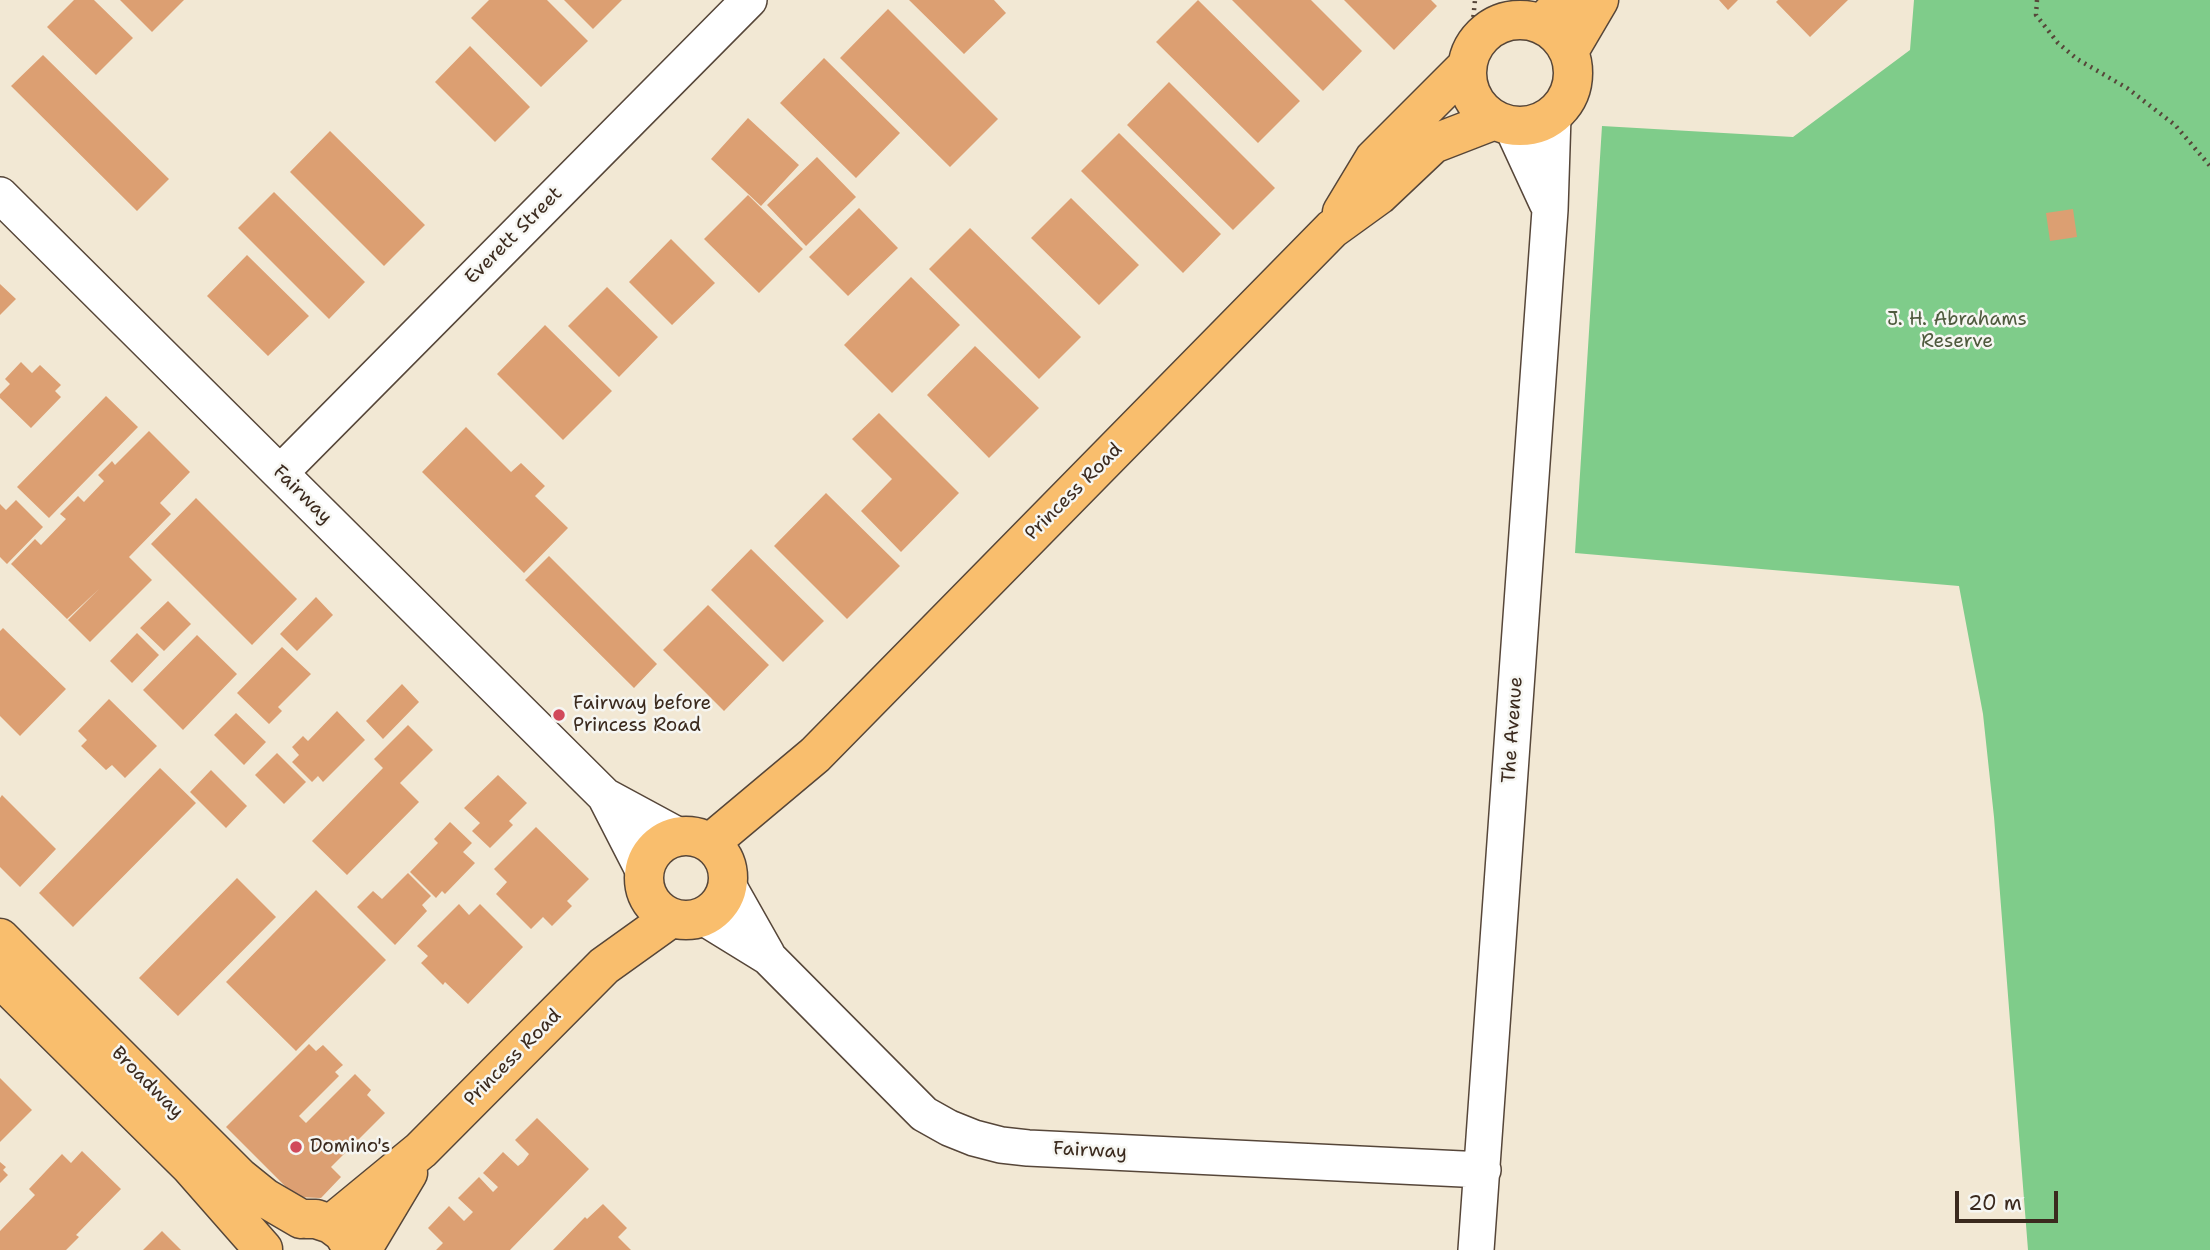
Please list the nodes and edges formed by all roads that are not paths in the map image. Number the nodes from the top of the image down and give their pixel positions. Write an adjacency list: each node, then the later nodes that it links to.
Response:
1 (749, 0): 11 (street, Everett Street)
2 (1600, 0): 4 (main road)
3 (1554, 12): 4 (main road); 5 (main road)
4 (1569, 51): 6 (main road)
5 (1469, 59): 7 (main road); 10 (main road, Princess Road)
6 (1553, 116): 7 (main road); 9 (street, The Avenue)
7 (1503, 122): 9 (street, The Avenue); 10 (main road, Princess Road)
8 (0, 195): 11 (street, Fairway)
9 (1550, 210): 19 (street, The Avenue)
10 (1332, 229): 13 (main road, Princess Road)
11 (279, 473): 12 (street, Fairway)
12 (605, 796): 13 (street, Fairway); 14 (street, Fairway)
13 (711, 858): 14 (main road); 14 (main road); 16 (street, Fairway)
14 (667, 901): 16 (street, Fairway); 18 (main road, Princess Road)
15 (0, 938): 20 (main road, Broadway)
16 (768, 957): 19 (street, Fairway)
17 (0, 978): 21 (main road, Broadway)
18 (421, 1150): 20 (main road, Princess Road); 22 (main road, Princess Road)
19 (1483, 1170): 23 (street, The Avenue)
20 (328, 1231): 21 (main road, Princess Road)
21 (263, 1249)
22 (362, 1250)
23 (1476, 1250)

